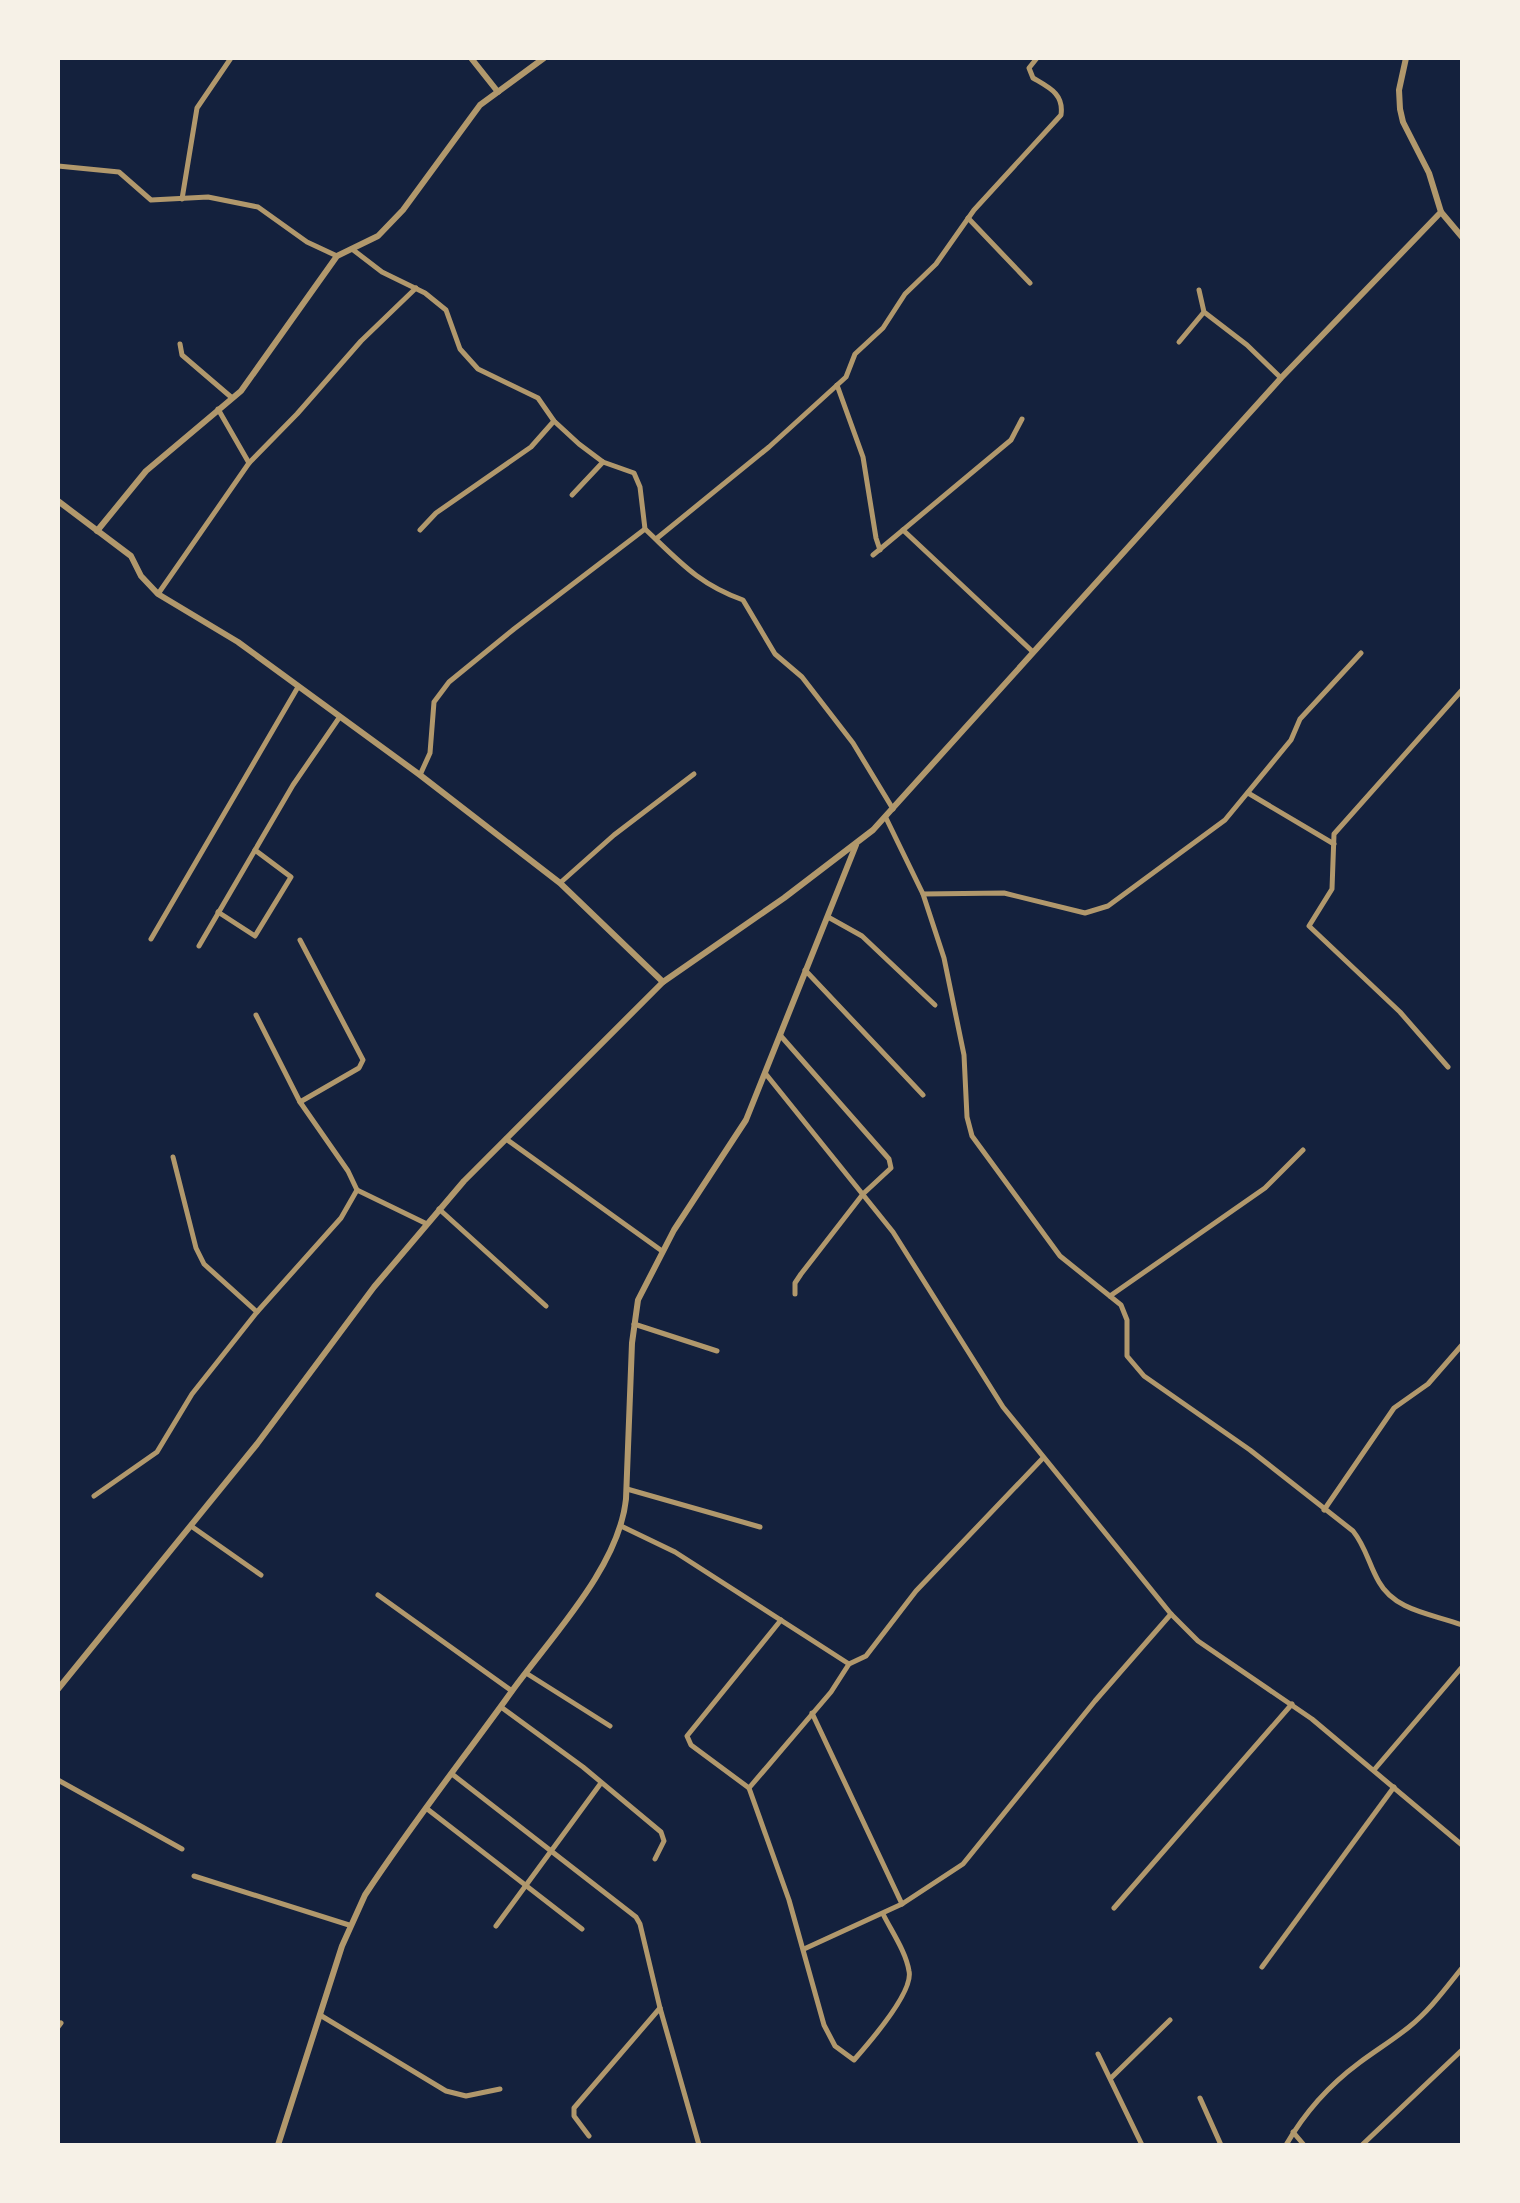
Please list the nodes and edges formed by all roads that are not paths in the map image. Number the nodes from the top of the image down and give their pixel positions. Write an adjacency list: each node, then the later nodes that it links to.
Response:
1 (231, 58): 8 (street)
2 (471, 58): 6 (street)
3 (544, 58): 6 (street)
4 (1037, 58): 10 (street)
5 (1406, 58): 9 (street)
6 (498, 92): 12 (street)
7 (58, 166): 8 (street)
8 (182, 199): 13 (street)
9 (1441, 212): 11 (street); 20 (street)
10 (968, 218): 14 (street); 21 (street)
11 (1462, 237)
12 (352, 249): 13 (street); 15 (street)
13 (337, 256): 22 (street)
14 (1030, 283)
15 (416, 288): 25 (street); 27 (street)
16 (1199, 290): 17 (street)
17 (1204, 312): 18 (street); 20 (street)
18 (1179, 342)
19 (180, 344): 22 (street)
20 (1281, 378): 38 (street)
21 (837, 385): 34 (street); 35 (street)
22 (231, 397): 23 (street)
23 (218, 409): 27 (street); 33 (street)
24 (1022, 419): 32 (street)
25 (554, 421): 26 (street); 31 (street)
26 (603, 462): 28 (street); 30 (street)
27 (249, 463): 37 (street)
28 (572, 495)
29 (59, 504): 33 (street)
30 (645, 529): 34 (street); 44 (street)
31 (420, 530)
32 (903, 530): 35 (street); 38 (street)
33 (97, 531): 37 (street)
34 (656, 539): 46 (street)
35 (880, 550): 36 (street)
36 (873, 555)
37 (158, 594): 40 (street)
38 (1033, 652): 46 (street)
39 (1361, 653): 45 (street)
40 (298, 687): 42 (street); 55 (street)
41 (1462, 690): 48 (street)
42 (339, 718): 44 (street); 50 (street)
43 (694, 774): 51 (street)
44 (420, 775): 51 (street)
45 (1248, 793): 48 (street); 52 (street)
46 (893, 809): 47 (street)
47 (886, 818): 49 (street); 52 (street)
48 (1334, 844): 63 (street)
49 (856, 845): 54 (street); 59 (street)
50 (255, 850): 53 (street); 53 (street)
51 (560, 883): 59 (street)
52 (923, 894): 76 (street)
53 (218, 912): 57 (street)
54 (828, 917): 58 (street); 60 (street)
55 (151, 939)
56 (300, 940): 66 (street)
57 (199, 946)
58 (805, 970): 62 (street); 65 (street)
59 (663, 982): 67 (street)
60 (935, 1005)
61 (256, 1015): 66 (street)
62 (780, 1035): 64 (street); 71 (street)
63 (1448, 1067)
64 (765, 1073): 71 (street); 74 (street)
65 (923, 1095)
66 (300, 1102): 70 (street)
67 (506, 1139): 72 (street); 74 (street)
68 (1303, 1150): 76 (street)
69 (173, 1157): 78 (street)
70 (357, 1190): 73 (street); 78 (street)
71 (863, 1194): 75 (street); 82 (street)
72 (439, 1209): 73 (street); 77 (street)
73 (427, 1224): 86 (street)
74 (662, 1251): 79 (street)
75 (795, 1294)
76 (1110, 1296): 85 (street)
77 (546, 1306)
78 (257, 1312): 84 (street)
79 (634, 1323): 81 (street); 83 (street)
80 (1462, 1345): 85 (street)
81 (717, 1351)
82 (1043, 1458): 91 (street); 94 (street)
83 (627, 1489): 87 (street); 88 (street)
84 (94, 1496)
85 (1324, 1510): 93 (street)
86 (191, 1526): 89 (street); 97 (street)
87 (621, 1526): 92 (street); 96 (street)
88 (760, 1527)
89 (261, 1575)
90 (378, 1595): 98 (street)
91 (1171, 1614): 99 (street); 116 (street)
92 (781, 1620): 94 (street); 108 (street)
93 (1462, 1625)
94 (849, 1664): 101 (street)
95 (1462, 1667): 103 (street)
96 (526, 1673): 98 (street); 102 (street)
97 (58, 1689)
98 (512, 1691): 100 (street)
99 (1292, 1704): 103 (street); 117 (street)
100 (501, 1707): 104 (street); 106 (street)
101 (812, 1713): 108 (street); 116 (street)
102 (610, 1726)
103 (1374, 1770): 107 (street)
104 (452, 1774): 109 (street); 112 (street)
105 (58, 1780): 111 (street)
106 (601, 1783): 112 (street); 113 (street)
107 (1394, 1787): 110 (street); 123 (street)
108 (749, 1788): 122 (street)
109 (426, 1808): 115 (street); 119 (street)
110 (1462, 1845)
111 (182, 1849)
112 (552, 1851): 115 (street); 125 (street)
113 (655, 1859)
114 (194, 1876): 119 (street)
115 (526, 1886): 120 (street); 121 (street)
116 (902, 1904): 118 (street)
117 (1114, 1908)
118 (883, 1914): 122 (street); 122 (street)
119 (349, 1925): 126 (street)
120 (496, 1926)
121 (582, 1929)
122 (804, 1949)
123 (1262, 1967)
124 (1462, 1968): 133 (street)
125 (660, 2008): 134 (street); 136 (street)
126 (320, 2015): 131 (street); 135 (street)
127 (1170, 2020): 130 (street)
128 (1462, 2050): 141 (street)
129 (1098, 2054): 130 (street)
130 (1111, 2078): 137 (street)
131 (500, 2089)
132 (1200, 2098): 138 (street)
133 (1293, 2132): 139 (street); 140 (street)
134 (589, 2136)
135 (278, 2145)
136 (699, 2145)
137 (1142, 2145)
138 (1221, 2145)
139 (1286, 2145)
140 (1304, 2145)
141 (1362, 2145)

